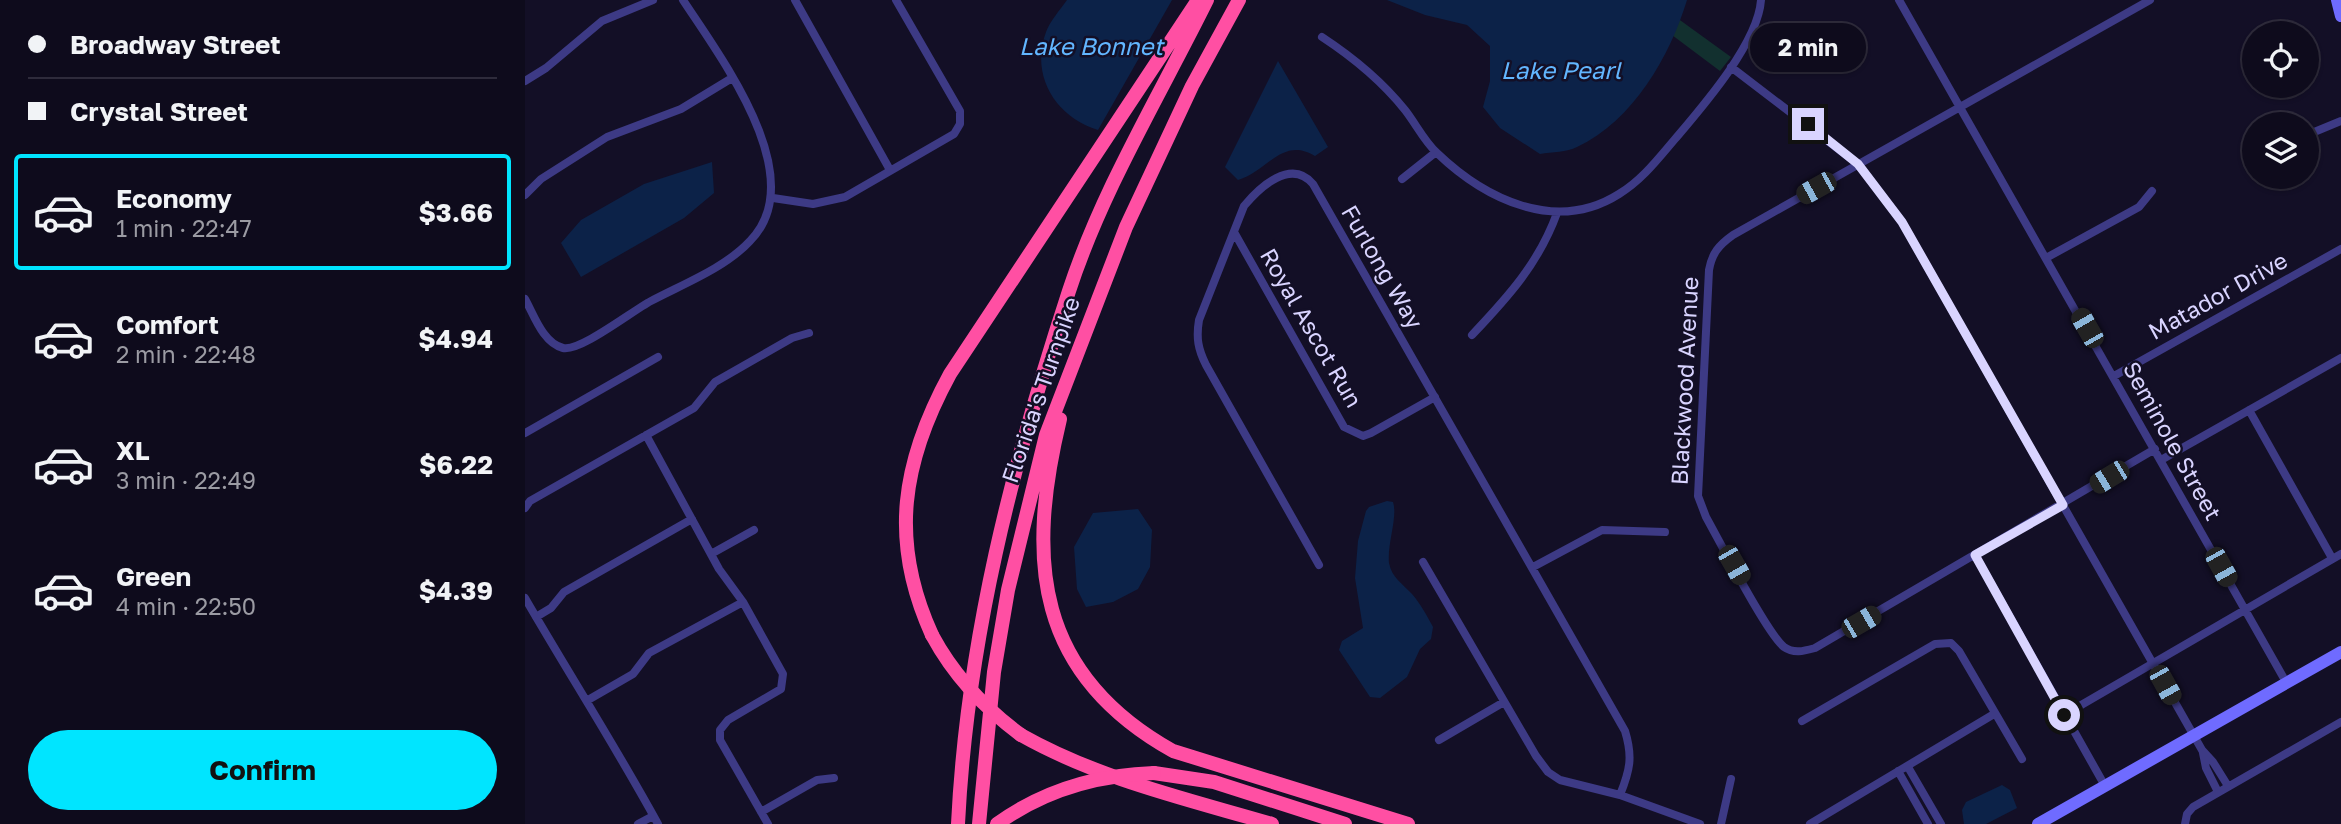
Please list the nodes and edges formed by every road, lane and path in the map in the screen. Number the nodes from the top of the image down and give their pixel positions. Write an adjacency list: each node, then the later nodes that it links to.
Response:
1 (653, 0): 16 (street)
2 (683, 0): 15 (street)
3 (795, 0): 22 (street)
4 (896, 0): 22 (street)
5 (1198, 0): 87 (highway, bridge)
6 (1207, 0): 84 (highway, Florida's Turnpike)
7 (1239, 0): 36 (highway, Florida's Turnpike)
8 (1761, 0): 14 (street)
9 (1899, 0): 17 (street, Seminole Street)
10 (2150, 0): 17 (street, Blackwood Avenue)
11 (2337, 0): 12 (street)
12 (2341, 16)
13 (1322, 37): 20 (street)
14 (1731, 67): 21 (street); 27 (street)
15 (732, 78): 25 (street); 26 (street)
16 (525, 81)
17 (1959, 107): 21 (street, Blackwood Avenue); 30 (street, Seminole Street)
18 (2341, 121): 19 (street)
19 (2319, 130)
20 (1436, 152): 23 (street); 27 (street)
21 (1858, 164): 44 (street); 50 (street, Blackwood Avenue)
22 (890, 170): 26 (street)
23 (1402, 179)
24 (2152, 191): 30 (street)
25 (525, 195)
26 (773, 198): 31 (street)
27 (1557, 213): 33 (street)
28 (1234, 232): 38 (street, Royal Ascot Run); 38 (street, Furlong Way); 53 (street, Furlong Way)
29 (2341, 249): 37 (street, Matador Drive)
30 (2046, 258): 37 (street, Seminole Street)
31 (525, 299)
32 (809, 333): 41 (street)
33 (1472, 335)
34 (658, 357): 40 (street)
35 (2341, 358): 39 (street)
36 (1072, 369): 85 (highway, Florida's Turnpike); 89 (highway)
37 (2114, 376): 42 (street, Seminole Street)
38 (1435, 397): 54 (street, Furlong Way)
39 (2249, 410): 43 (street); 51 (street)
40 (525, 433)
41 (646, 435): 45 (street); 46 (street)
42 (2155, 449): 43 (street, Seminole Street); 44 (street)
43 (2161, 460): 57 (street, Seminole Street)
44 (2063, 505): 50 (street); 60 (street)
45 (525, 508)
46 (692, 519): 49 (street); 58 (street)
47 (754, 530): 49 (street)
48 (1665, 532): 54 (street)
49 (711, 554): 56 (street)
50 (1975, 555): 65 (street)
51 (2337, 556): 57 (street)
52 (1423, 562): 63 (street)
53 (1319, 565)
54 (1533, 567): 79 (street, Furlong Way)
55 (525, 598): 58 (street)
56 (743, 602): 62 (street); 80 (street)
57 (2245, 610): 60 (street); 61 (street, Seminole Street)
58 (536, 617): 62 (street)
59 (2341, 653): 61 (street)
60 (2153, 663): 65 (street); 68 (street)
61 (2286, 682): 68 (street)
62 (588, 700): 81 (street)
63 (1504, 702): 69 (street); 79 (street)
64 (1994, 714): 66 (street); 71 (street); 72 (street)
65 (2064, 715): 76 (street)
66 (1802, 721)
67 (2341, 722): 77 (street)
68 (2194, 736): 70 (street); 76 (street)
69 (1439, 740)
70 (2202, 750): 77 (street); 78 (street)
71 (2022, 759)
72 (1908, 767): 73 (street); 94 (street)
73 (1898, 771): 92 (street); 93 (street)
74 (834, 778): 80 (street)
75 (1731, 779): 91 (street)
76 (2105, 786): 95 (street)
77 (2228, 786): 78 (street)
78 (2218, 792): 96 (street)
79 (1620, 795): 90 (street)
80 (761, 812): 83 (street)
81 (655, 820): 82 (street)
82 (638, 824)
83 (768, 824)
84 (958, 824)
85 (979, 824)
86 (997, 824): 88 (highway, bridge)
87 (1272, 824)
88 (1345, 824)
89 (1408, 824)
90 (1700, 824)
91 (1721, 824)
92 (1810, 824)
93 (1928, 824)
94 (1941, 824)
95 (2038, 824)
96 (2185, 824)

